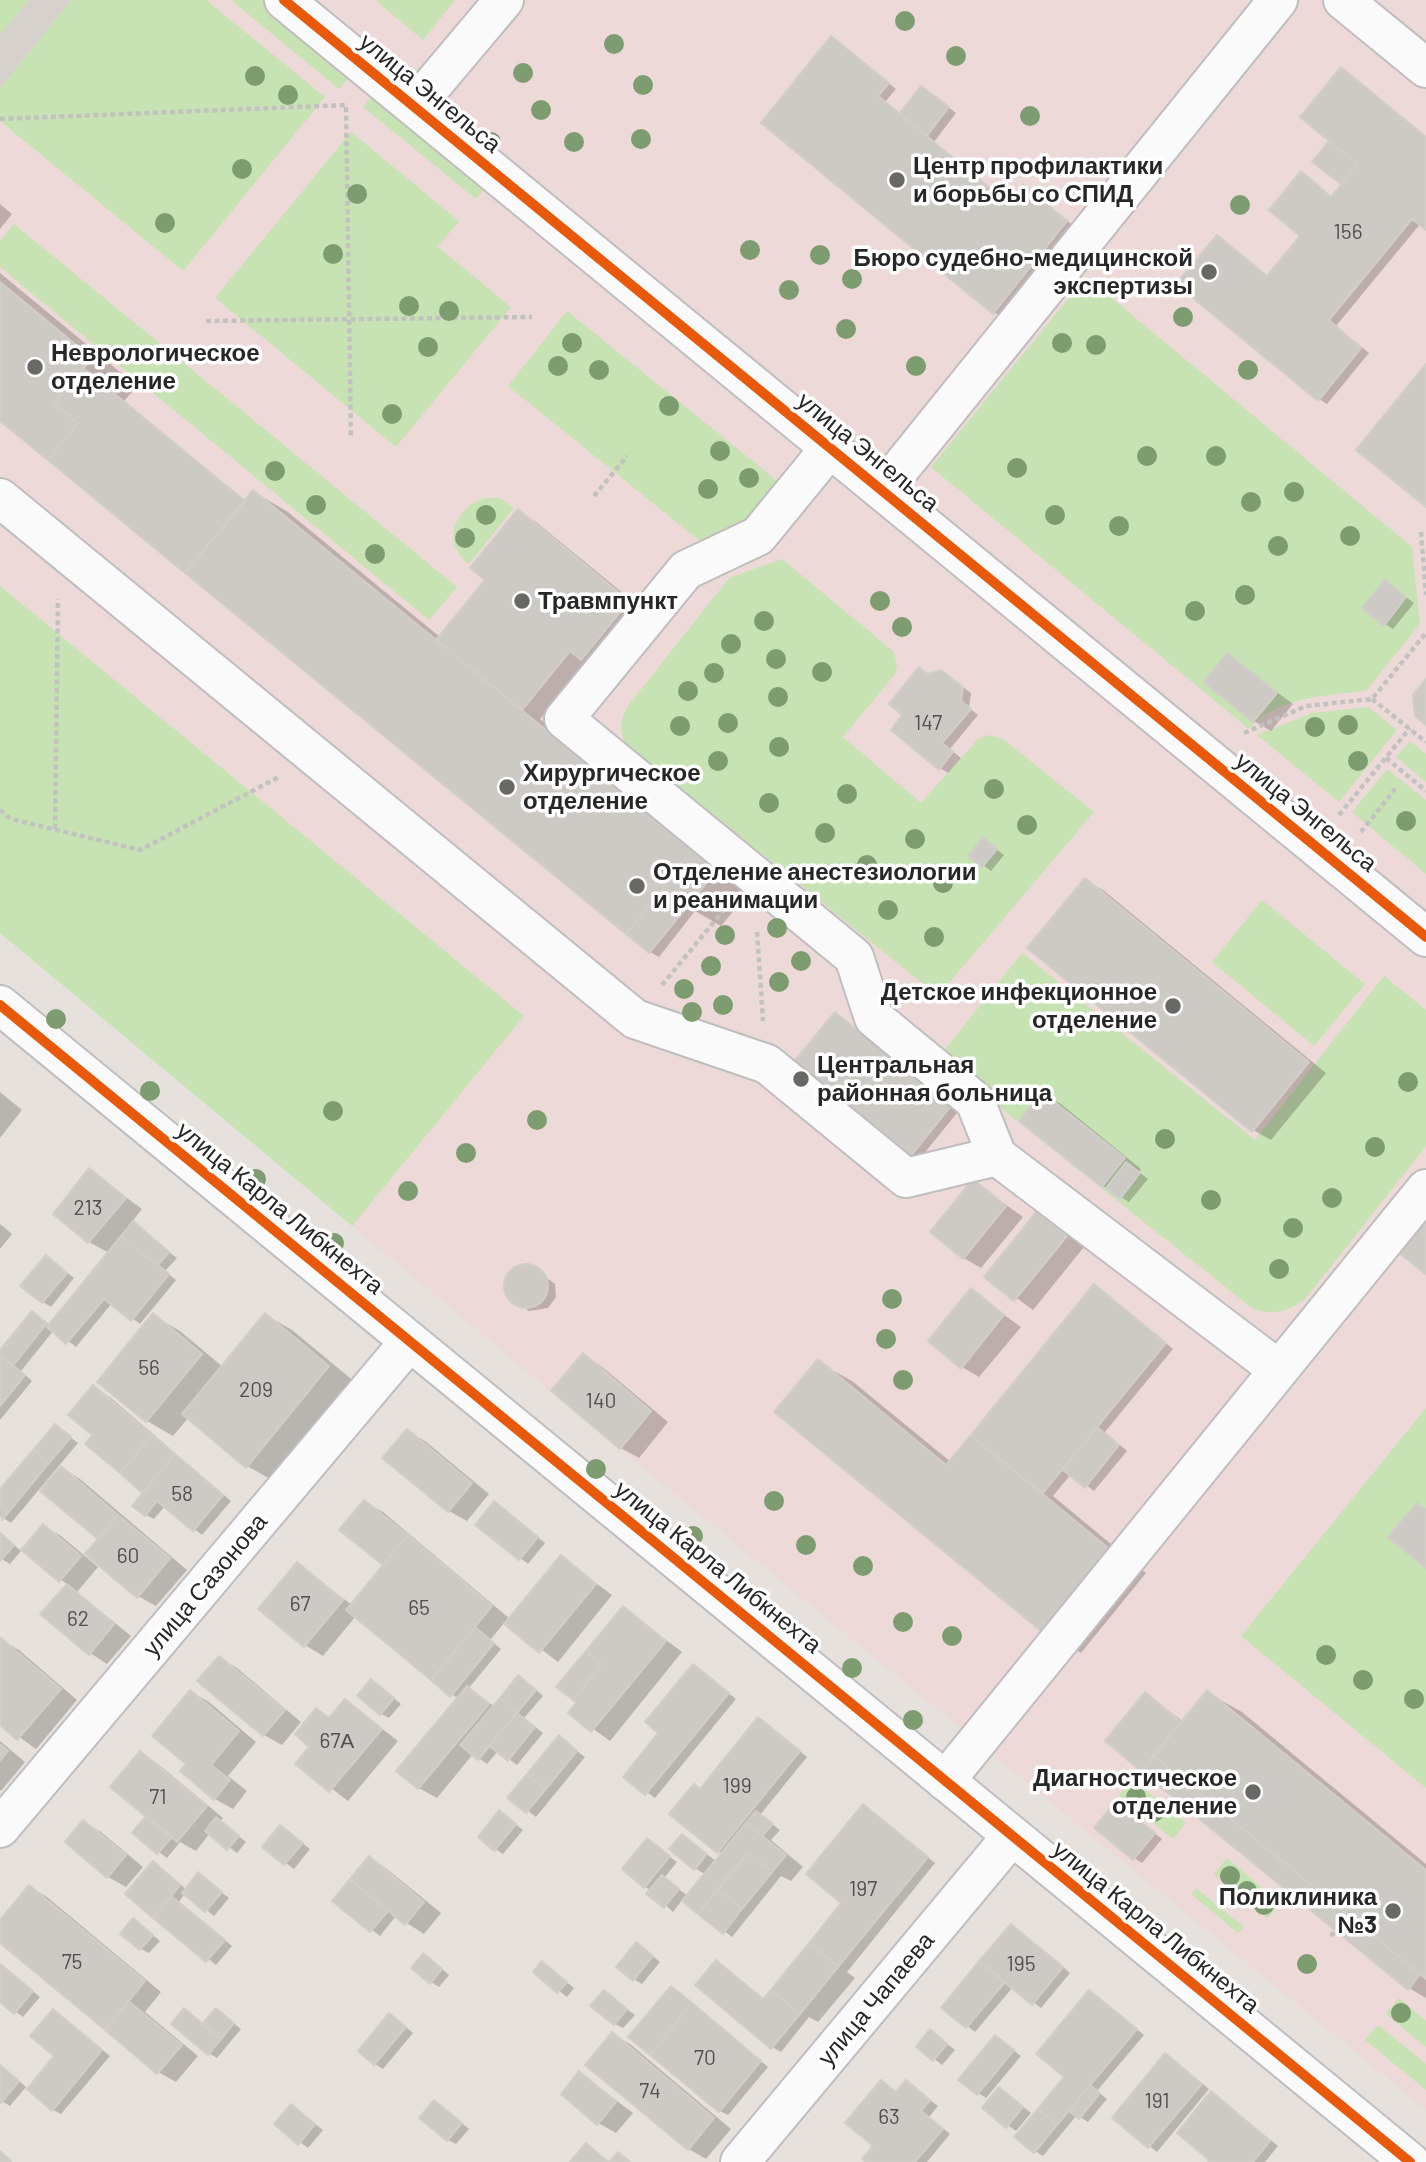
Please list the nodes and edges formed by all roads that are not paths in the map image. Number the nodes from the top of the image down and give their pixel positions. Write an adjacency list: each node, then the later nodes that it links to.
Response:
1 (284, 0): 6 (street, улица Энгельса)
2 (504, 0): 6 (street)
3 (1278, 0): 8 (street)
4 (1343, 0): 5 (street)
5 (1426, 68)
6 (414, 107): 7 (street, улица Энгельса)
7 (830, 448): 8 (street, улица Энгельса); 12 (street)
8 (882, 491): 10 (street, улица Энгельса)
9 (0, 498): 12 (street)
10 (1426, 937)
11 (0, 1005): 14 (street, улица Карла Либкнехта)
12 (997, 1156): 15 (street)
13 (1426, 1189): 15 (street)
14 (410, 1342): 16 (street, улица Карла Либкнехта); 17 (street, улица Сазонова)
15 (1279, 1370): 16 (street)
16 (945, 1780): 18 (street, улица Карла Либкнехта)
17 (0, 1828)
18 (1013, 1836): 19 (street, улица Чапаева); 20 (street, улица Карла Либкнехта)
19 (740, 2162)
20 (1410, 2162)

